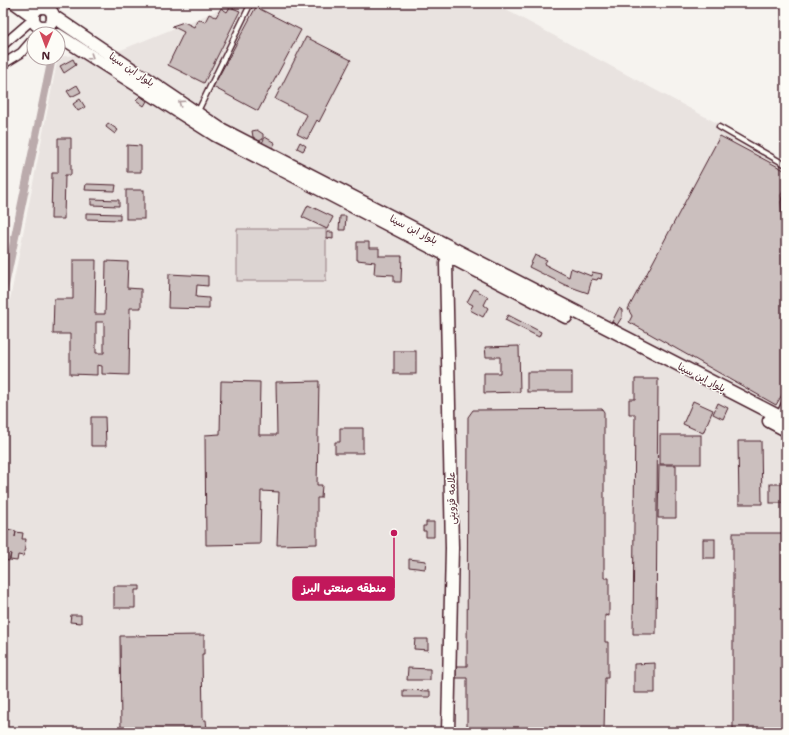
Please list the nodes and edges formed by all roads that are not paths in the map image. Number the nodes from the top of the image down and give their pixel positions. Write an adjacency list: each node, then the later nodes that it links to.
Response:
1 (15, 3): 4 (street)
2 (251, 3): 11 (lane)
3 (46, 8): 4 (street); 6 (street); 11 (street, بلوار ابن سینا, one-way to 3)
4 (33, 18): 5 (street, بلوار ابن سینا); 8 (street)
5 (38, 26)
6 (51, 26)
7 (66, 43): 19 (street, بلوار ابن سینا, one-way to 19)
8 (3, 45)
9 (26, 47): 10 (street)
10 (3, 64)
11 (197, 113): 18 (street, بلوار ابن سینا)
12 (719, 127): 13 (lane)
13 (786, 165)
14 (786, 197): 15 (lane)
15 (786, 232)
16 (446, 263): 20 (street, علامه قزوینی)
17 (786, 399): 18 (lane)
18 (782, 418)
19 (786, 430)
20 (448, 732)

